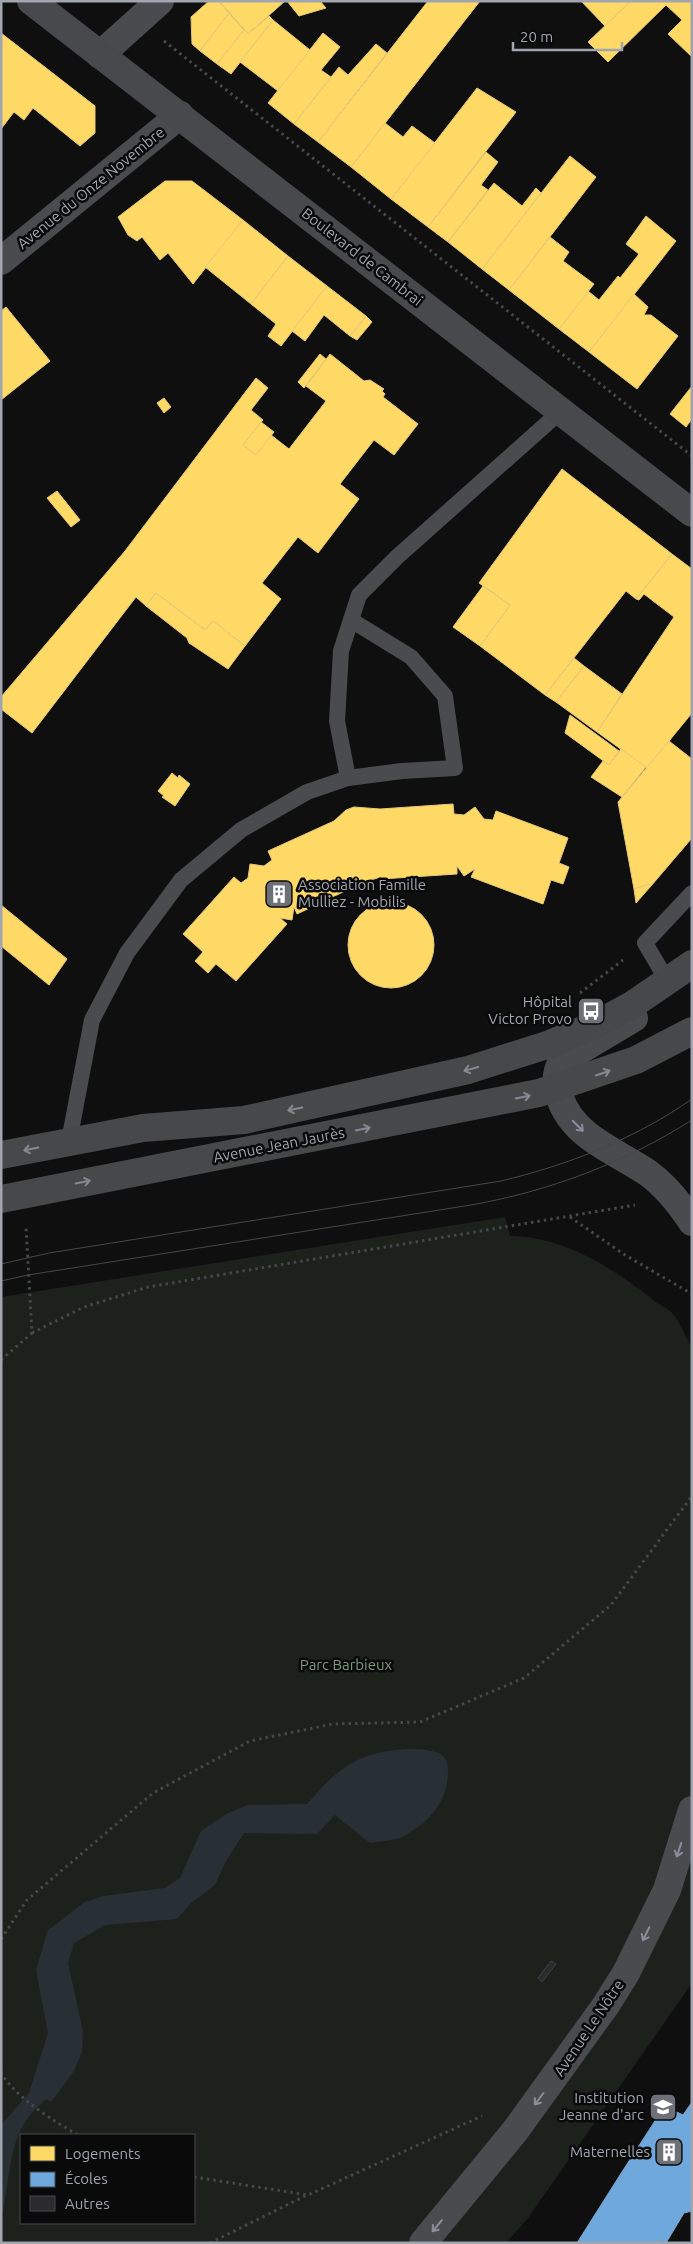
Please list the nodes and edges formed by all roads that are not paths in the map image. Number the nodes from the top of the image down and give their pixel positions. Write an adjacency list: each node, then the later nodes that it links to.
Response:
1 (31, 1): 3 (main road, Boulevard de Cambrai)
2 (160, 1): 3 (street)
3 (100, 55): 4 (main road, Boulevard de Cambrai)
4 (180, 116): 5 (street, Avenue du Onze Novembre); 6 (main road, Boulevard de Cambrai)
5 (1, 262)
6 (561, 411): 7 (main road, Boulevard de Cambrai); 8 (lane)
7 (692, 514)
8 (351, 620): 9 (lane); 9 (lane)
9 (348, 778): 15 (lane)
10 (692, 893): 12 (lane)
11 (692, 964): 12 (main road, Avenue Jean Jaurès)
12 (668, 982): 14 (street); 15 (main road, Avenue Jean Jaurès, one-way to 15)
13 (692, 1032): 14 (main road, Avenue Jean Jaurès, one-way to 13)
14 (557, 1088): 17 (main road, Avenue Jean Jaurès, one-way to 14); 18 (street, one-way to 18)
15 (69, 1141): 16 (main road, Avenue Jean Jaurès, one-way to 16)
16 (1, 1155)
17 (1, 1199)
18 (692, 1222)
19 (692, 1810): 20 (street, Avenue Le Nôtre, one-way to 20)
20 (422, 2243)

